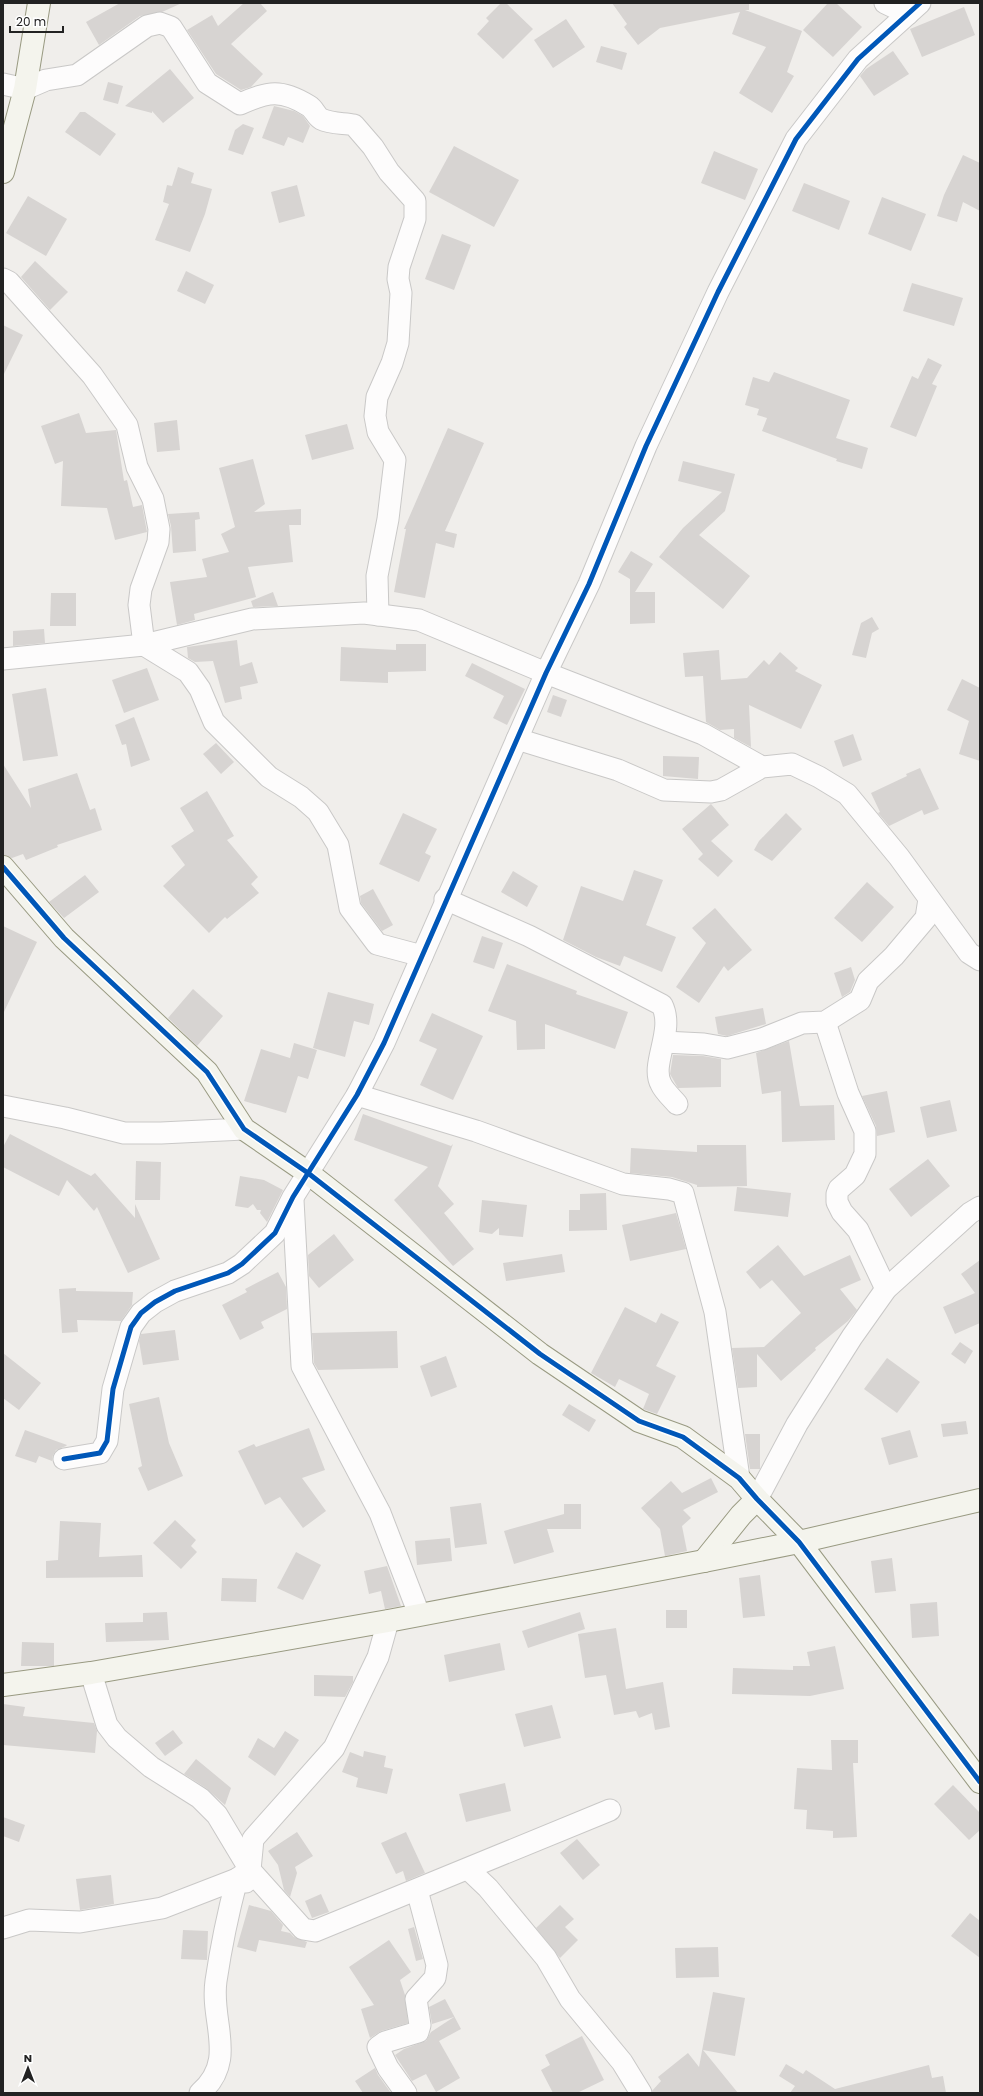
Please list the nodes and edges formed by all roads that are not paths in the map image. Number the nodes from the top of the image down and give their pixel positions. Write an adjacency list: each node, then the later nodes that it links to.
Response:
1 (38, 3): 5 (street)
2 (885, 3): 3 (street)
3 (914, 9): 11 (street)
4 (3, 84): 5 (street)
5 (25, 88): 6 (street); 8 (street)
6 (3, 172)
7 (3, 279): 9 (street)
8 (378, 615): 9 (street); 11 (street)
9 (144, 645): 10 (street); 17 (street)
10 (3, 659)
11 (546, 673): 12 (street); 13 (street)
12 (518, 739): 13 (street); 15 (street)
13 (762, 767): 16 (street)
14 (3, 867): 24 (street)
15 (446, 899): 17 (street); 20 (street)
16 (929, 899): 18 (street); 19 (street)
17 (422, 956): 21 (street)
18 (980, 960)
19 (825, 1022): 20 (street); 28 (street)
20 (664, 1042): 22 (street)
21 (357, 1095): 25 (street); 30 (street)
22 (677, 1104)
23 (3, 1106): 24 (street)
24 (244, 1129): 25 (street)
25 (308, 1173): 26 (street); 30 (street)
26 (293, 1197): 29 (street); 35 (street)
27 (980, 1207): 28 (street)
28 (886, 1289): 31 (street)
29 (64, 1459)
30 (739, 1478): 31 (street)
31 (757, 1500): 33 (street); 34 (street)
32 (980, 1500): 33 (street)
33 (799, 1542): 34 (street); 39 (street)
34 (704, 1561): 35 (street)
35 (419, 1614): 36 (street)
36 (388, 1621): 37 (street); 42 (street)
37 (91, 1673): 38 (street); 42 (street)
38 (3, 1685)
39 (980, 1782)
40 (610, 1810): 41 (street)
41 (468, 1869): 43 (street); 47 (street)
42 (243, 1875): 43 (street); 44 (street); 45 (street)
43 (418, 1890): 46 (street)
44 (3, 1928)
45 (206, 2091)
46 (406, 2093)
47 (641, 2093)

